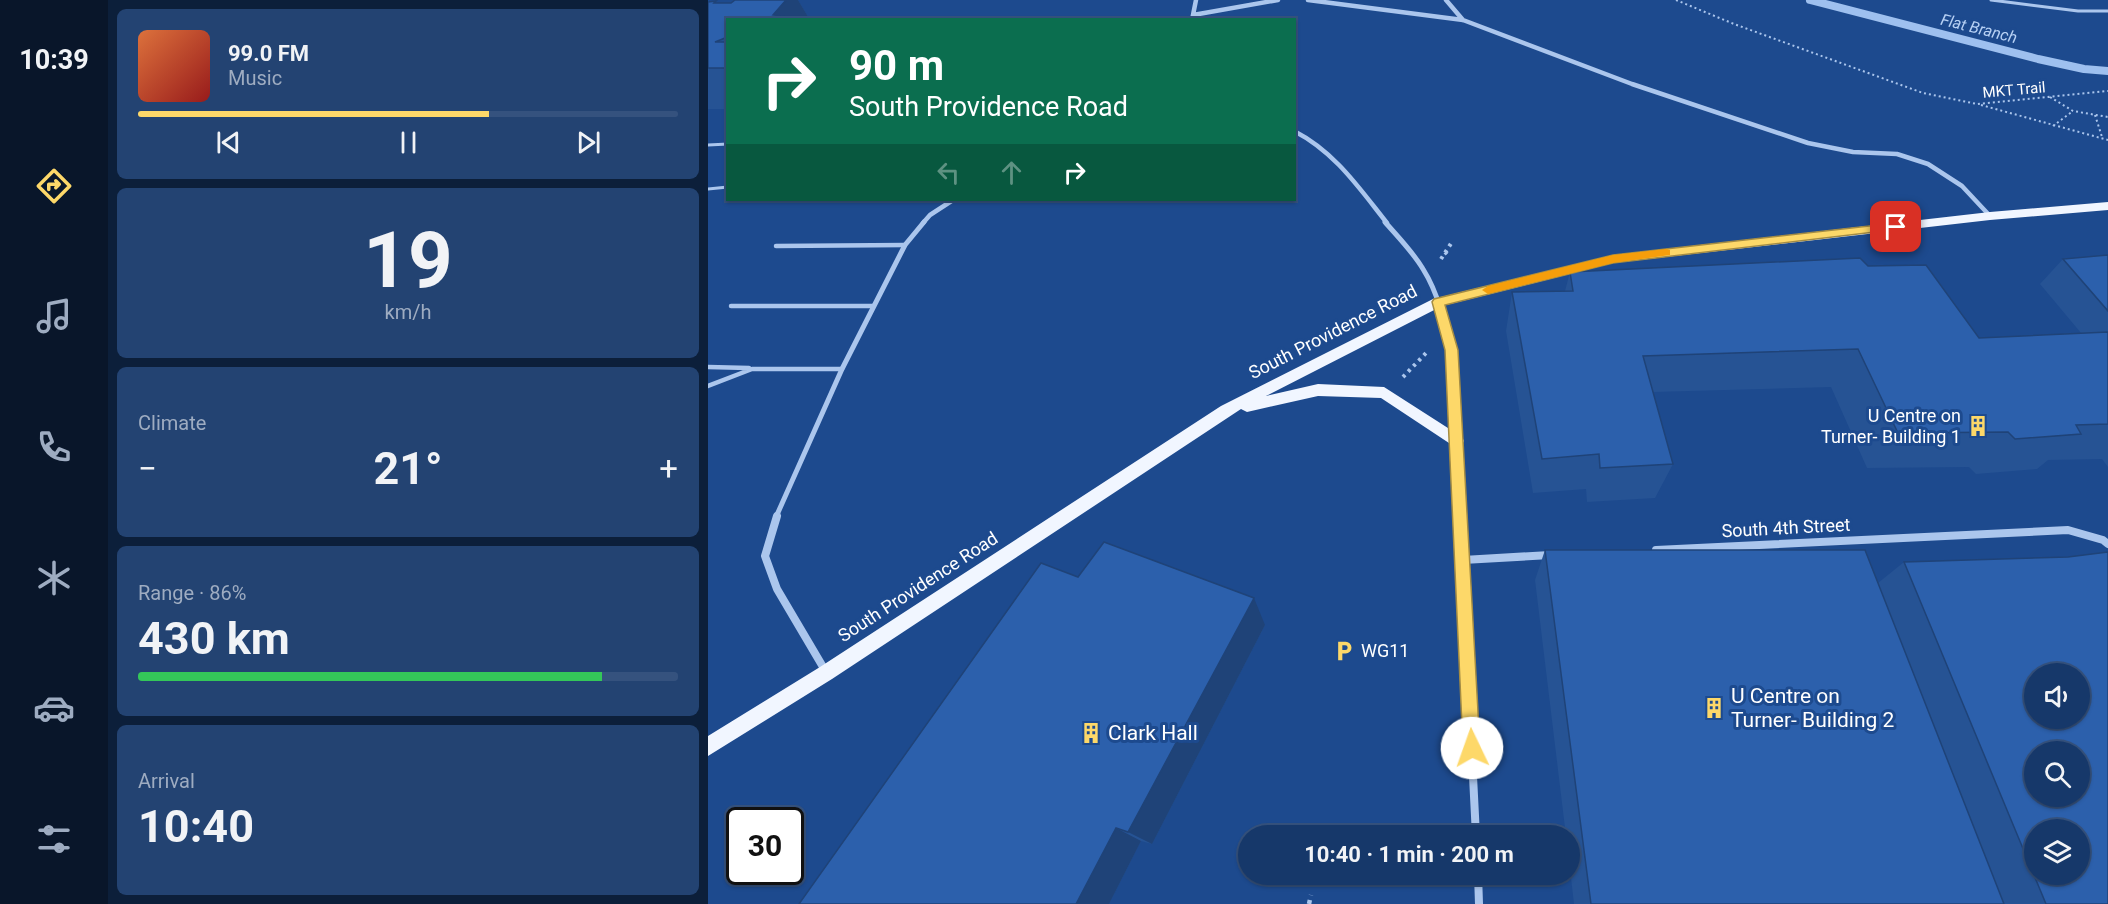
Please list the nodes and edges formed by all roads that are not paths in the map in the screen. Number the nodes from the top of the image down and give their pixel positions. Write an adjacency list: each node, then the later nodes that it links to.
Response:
1 (1196, 0): 7 (street)
2 (1278, 0): 7 (street)
3 (1308, 0): 8 (street)
4 (1446, 0): 8 (street)
5 (1990, 0): 6 (lane)
6 (2108, 11)
7 (1192, 17)
8 (1464, 20): 16 (street)
9 (1296, 132): 19 (street)
10 (726, 144): 11 (lane)
11 (708, 145)
12 (726, 187): 13 (lane)
13 (708, 189)
14 (951, 201): 17 (street)
15 (2108, 206): 16 (main road, South Providence Road)
16 (1990, 216): 19 (main road, South Providence Road)
17 (905, 245): 18 (lane); 21 (street)
18 (776, 246)
19 (1438, 302): 26 (main road, South Providence Road); 27 (street)
20 (730, 306): 21 (lane)
21 (873, 306): 24 (street)
22 (708, 367): 23 (lane)
23 (752, 369): 24 (lane); 25 (lane)
24 (842, 369): 32 (street)
25 (708, 386)
26 (1226, 410): 27 (main road); 32 (main road, South Providence Road)
27 (1457, 441): 31 (street)
28 (2108, 544): 29 (street, South 4th Street)
29 (1652, 550)
30 (1558, 555): 31 (street)
31 (1463, 560): 34 (street)
32 (826, 673): 33 (main road, South Providence Road)
33 (708, 747)
34 (1475, 825)
35 (1478, 885): 36 (street)
36 (1479, 904)

